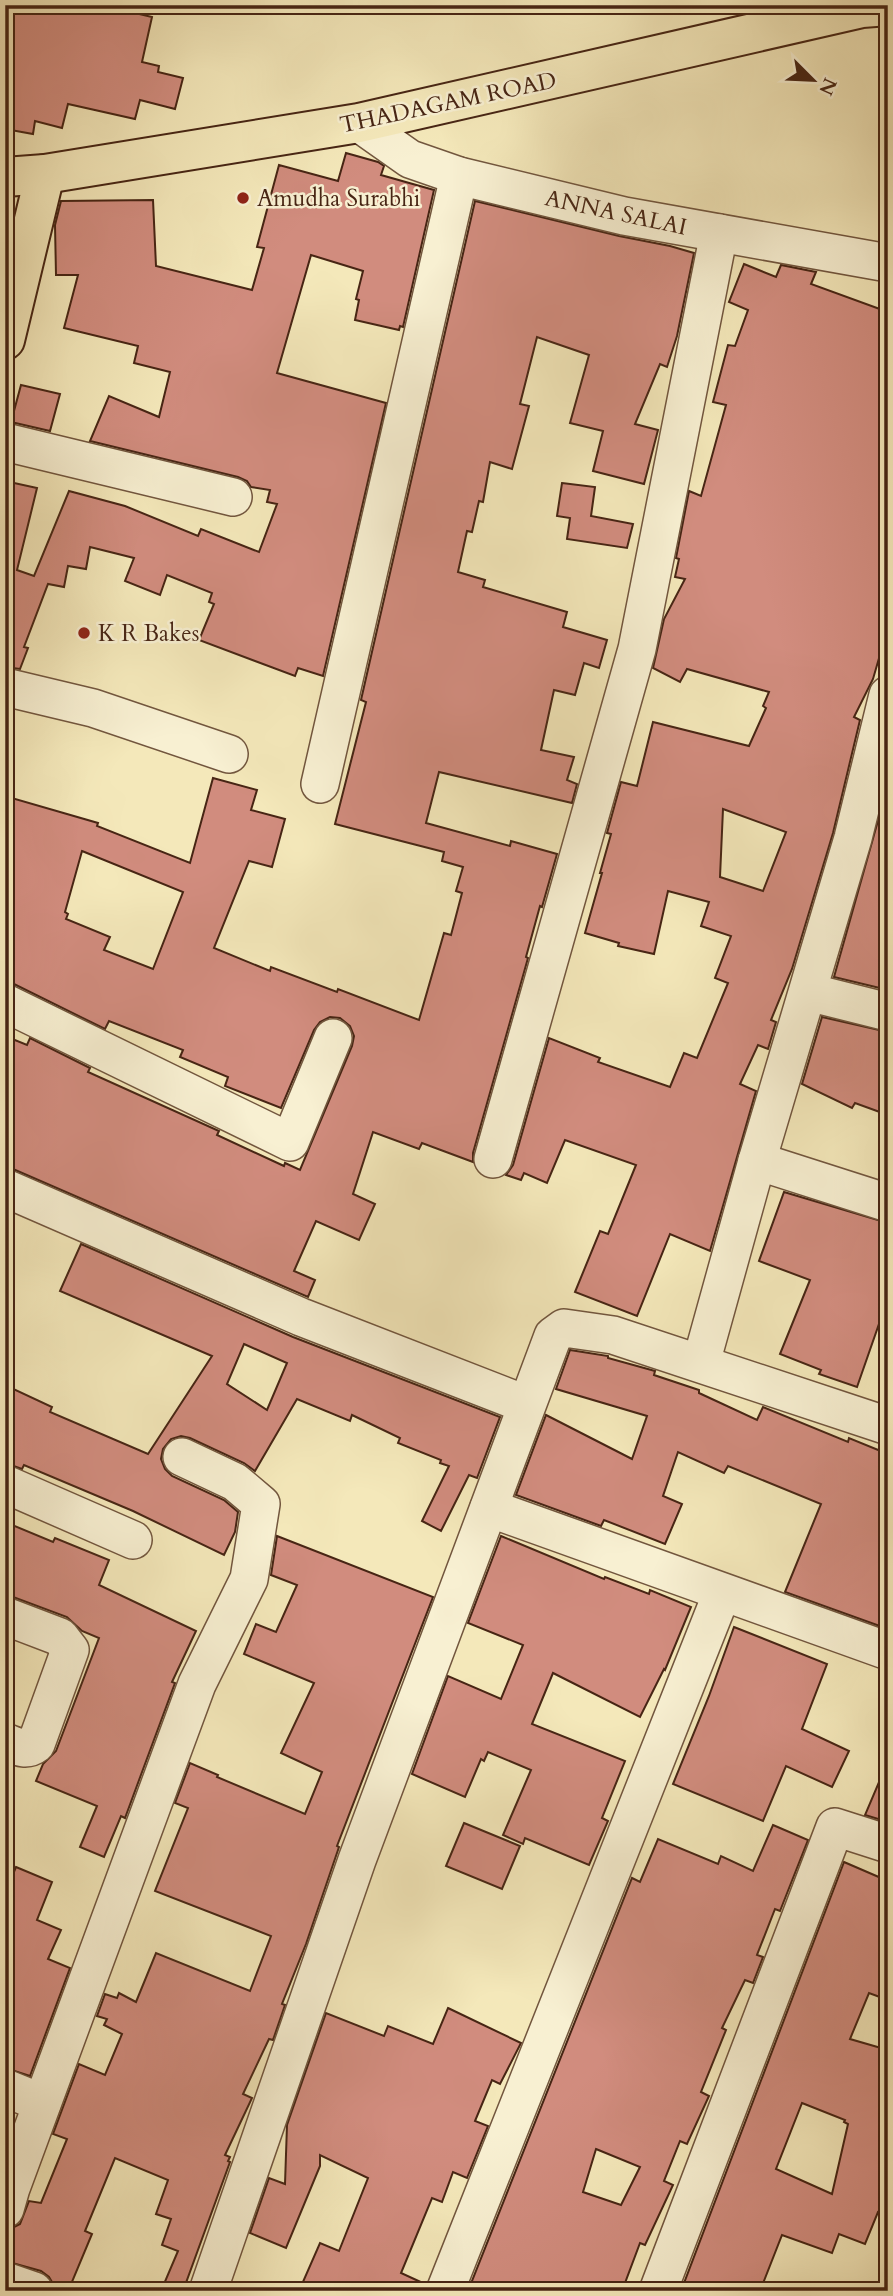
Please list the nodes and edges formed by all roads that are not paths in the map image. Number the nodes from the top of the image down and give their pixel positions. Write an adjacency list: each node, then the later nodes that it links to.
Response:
1 (871, 6): 2 (main road, THADAGAM ROAD)
2 (359, 123): 3 (main road, THADAGAM ROAD); 4 (street, ANNA SALAI)
3 (45, 174): 5 (main road, THADAGAM ROAD); 8 (main road)
4 (460, 176): 6 (street, ANNA SALAI); 14 (street)
5 (5, 177)
6 (719, 233): 7 (street, ANNA SALAI); 19 (street)
7 (888, 263)
8 (5, 340)
9 (5, 442): 10 (street)
10 (233, 497)
11 (5, 687): 13 (street)
12 (888, 695): 15 (street)
13 (229, 754)
14 (320, 784)
15 (808, 992): 17 (street); 20 (street)
16 (5, 1003): 18 (street)
17 (888, 1012)
18 (333, 1038)
19 (492, 1159)
20 (757, 1161): 22 (street); 23 (street)
21 (5, 1188): 24 (street)
22 (888, 1203)
23 (701, 1363): 24 (street); 25 (street)
24 (526, 1405): 28 (street)
25 (888, 1426)
26 (182, 1457): 36 (street)
27 (5, 1484): 29 (street)
28 (489, 1508): 30 (street); 40 (street)
29 (133, 1540)
30 (722, 1593): 32 (street); 41 (street)
31 (5, 1616): 33 (street)
32 (888, 1651)
33 (5, 1742)
34 (888, 1844): 42 (street)
35 (5, 2088): 36 (street)
36 (42, 2103): 37 (street)
37 (5, 2209)
38 (5, 2281): 39 (street)
39 (34, 2291)
40 (208, 2291)
41 (445, 2291)
42 (658, 2291)

